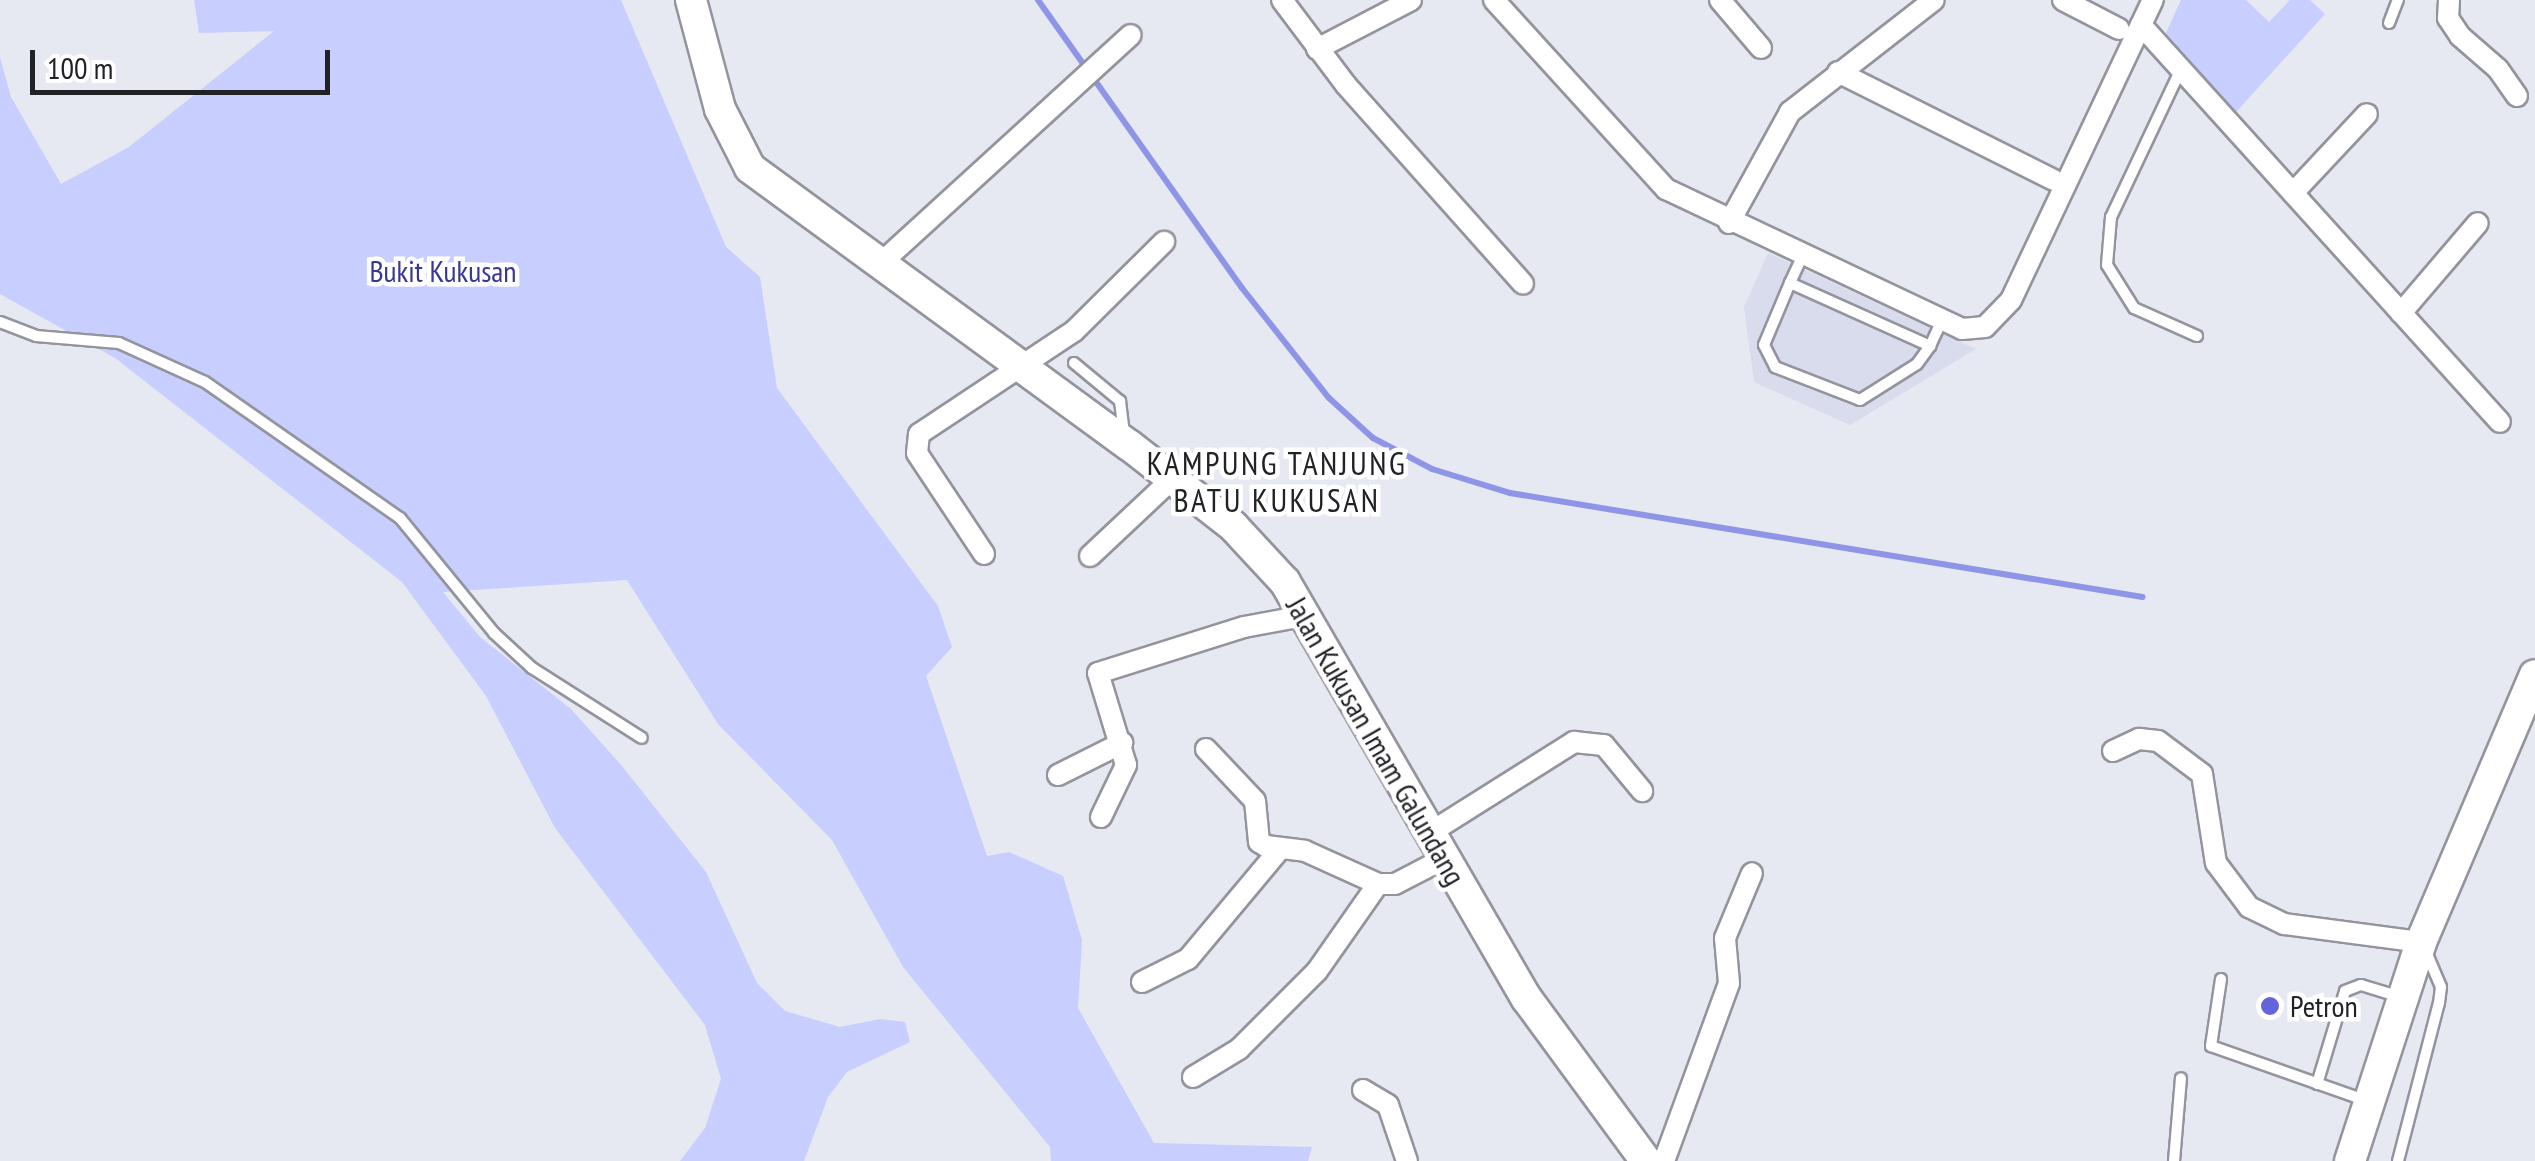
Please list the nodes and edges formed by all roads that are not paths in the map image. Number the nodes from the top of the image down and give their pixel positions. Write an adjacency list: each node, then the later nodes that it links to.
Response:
1 (691, 0): 27 (street, Jalan Kukusan Imam Galundang)
2 (1282, 0): 16 (street)
3 (1410, 0): 16 (street)
4 (1494, 0): 23 (street)
5 (1720, 0): 15 (street)
6 (1934, 0): 18 (street)
7 (2063, 0): 13 (street)
8 (2153, 0): 12 (street)
9 (2398, 0): 11 (lane)
10 (2449, 0): 19 (street)
11 (2389, 23)
12 (2142, 25): 17 (street); 32 (street)
13 (2120, 29)
14 (1132, 35): 27 (street)
15 (1761, 48)
16 (1317, 50): 29 (street)
17 (2182, 70): 22 (street); 33 (lane)
18 (1838, 72): 21 (street); 23 (street)
19 (2517, 96)
20 (2367, 114): 22 (street)
21 (2054, 180)
22 (2293, 192): 30 (street)
23 (1729, 223): 26 (street)
24 (2478, 223): 30 (street)
25 (1164, 242): 35 (street)
26 (1802, 257): 28 (lane); 32 (street)
27 (881, 264): 35 (street, Jalan Kukusan Imam Galundang)
28 (1790, 283): 34 (lane); 34 (lane)
29 (1523, 284)
30 (2401, 312): 37 (street)
31 (0, 322): 44 (lane)
32 (1941, 322): 34 (lane)
33 (2196, 336)
34 (1930, 346)
35 (1018, 363): 38 (street, Jalan Kukusan Imam Galundang); 40 (street)
36 (1074, 363): 38 (lane)
37 (2500, 422)
38 (1123, 442): 39 (street, Jalan Kukusan Imam Galundang)
39 (1172, 479): 41 (street); 42 (street, Jalan Kukusan Imam Galundang)
40 (984, 554)
41 (1090, 556)
42 (1309, 615): 45 (street); 51 (street, Jalan Kukusan Imam Galundang)
43 (2535, 675): 55 (street)
44 (642, 738)
45 (1122, 743): 48 (street); 50 (street)
46 (1206, 749): 52 (street)
47 (2113, 751): 55 (street)
48 (1058, 775)
49 (1642, 791): 51 (street)
50 (1101, 817)
51 (1435, 846): 54 (street); 65 (street, Jalan Kukusan Imam Galundang)
52 (1279, 850): 54 (street); 57 (street)
53 (1752, 873): 66 (street)
54 (1378, 884): 59 (street)
55 (2421, 942): 58 (street); 69 (lane)
56 (2221, 979): 61 (lane)
57 (1142, 982)
58 (2401, 998): 61 (lane); 63 (street)
59 (1193, 1076)
60 (2181, 1078): 67 (lane)
61 (2317, 1084): 63 (lane)
62 (1362, 1090): 64 (street)
63 (2367, 1102): 68 (street)
64 (1407, 1161)
65 (1646, 1161)
66 (1664, 1161)
67 (2174, 1161)
68 (2350, 1161)
69 (2398, 1161)

